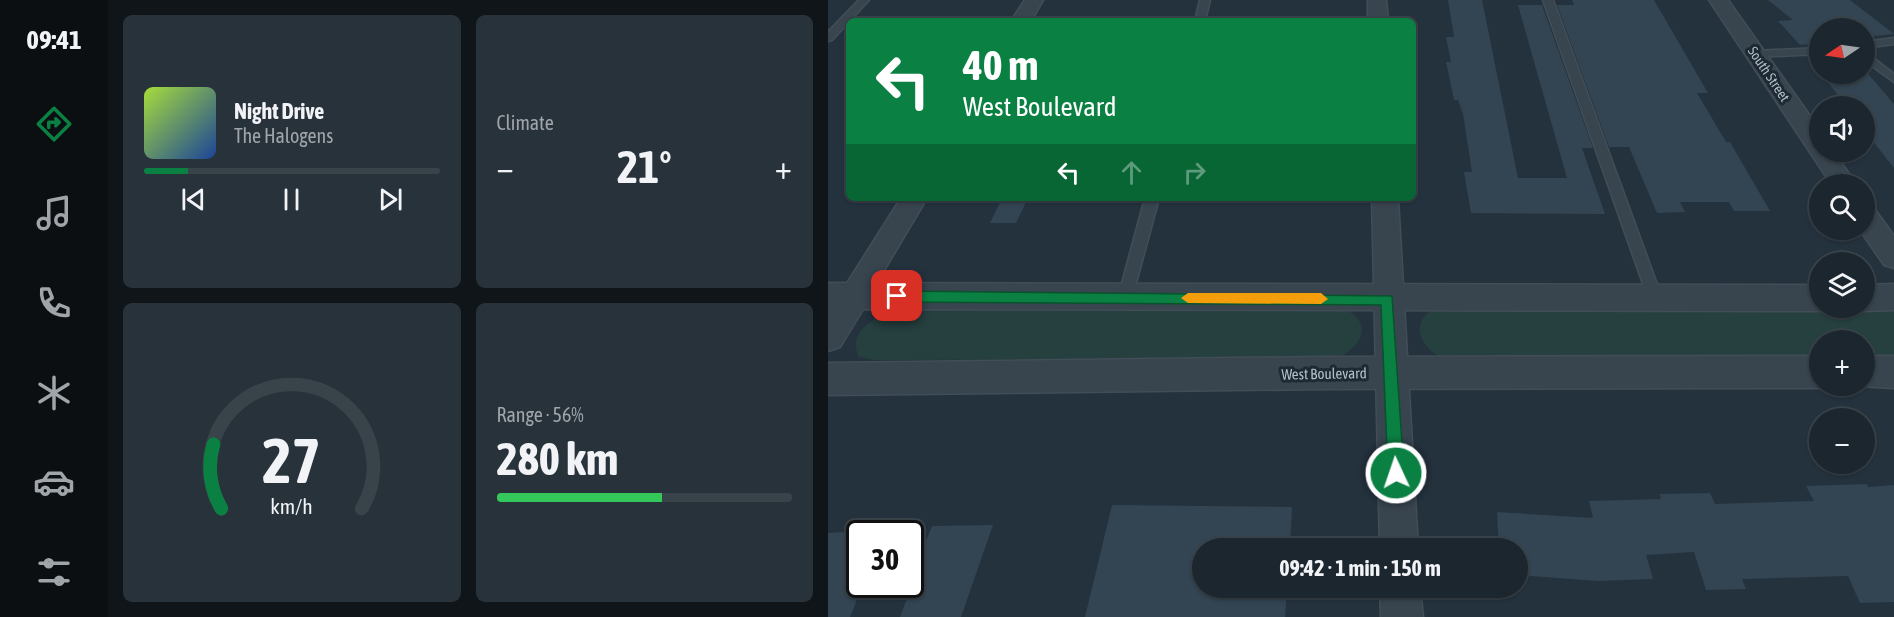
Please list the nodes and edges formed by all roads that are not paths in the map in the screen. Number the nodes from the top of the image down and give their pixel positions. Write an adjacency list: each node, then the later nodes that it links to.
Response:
1 (864, 0): 7 (lane)
2 (1034, 0): 8 (street)
3 (1205, 0): 9 (lane)
4 (1377, 0): 10 (street)
5 (1548, 0): 28 (lane)
6 (1718, 0): 16 (street, South Street)
7 (847, 18)
8 (1023, 18)
9 (1201, 18)
10 (1378, 18)
11 (846, 19): 12 (lane)
12 (828, 38)
13 (1894, 41): 14 (lane)
14 (1875, 44)
15 (1809, 52): 16 (lane)
16 (1755, 54): 19 (street, South Street)
17 (1875, 64): 18 (lane)
18 (1894, 80)
19 (1809, 133)
20 (912, 201): 25 (street)
21 (1151, 201): 27 (lane)
22 (1385, 201): 31 (street)
23 (1875, 229): 24 (street)
24 (1894, 256)
25 (841, 296): 27 (street); 32 (street)
26 (1894, 297): 30 (street)
27 (1125, 298): 31 (street)
28 (1655, 298): 29 (street); 31 (street)
29 (1809, 298)
30 (1875, 298)
31 (1388, 299): 36 (street)
32 (828, 338)
33 (1809, 372): 36 (street, West Boulevard)
34 (1875, 372): 35 (street)
35 (1894, 372)
36 (1392, 373): 37 (street, West Boulevard); 38 (street)
37 (828, 379)
38 (1399, 538)
39 (1401, 598): 40 (street)
40 (1402, 617)

